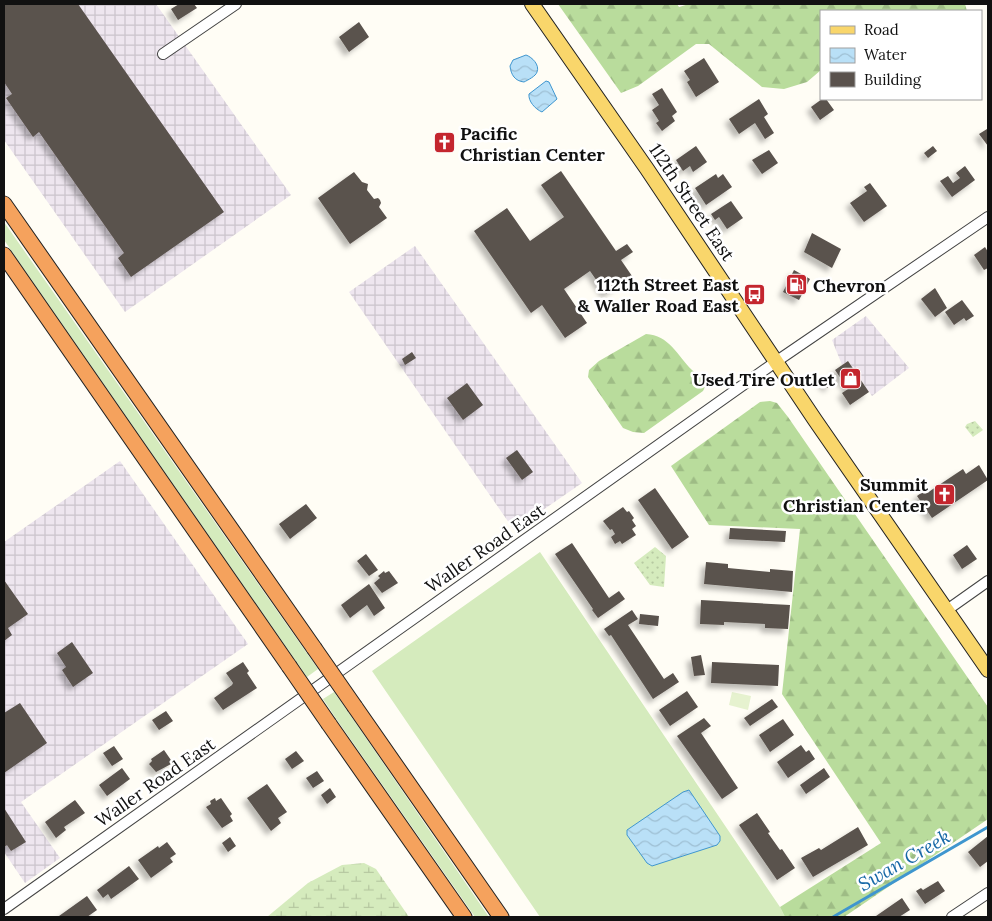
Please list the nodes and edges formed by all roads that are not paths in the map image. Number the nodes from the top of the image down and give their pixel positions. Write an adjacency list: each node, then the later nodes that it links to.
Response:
1 (236, 4): 3 (street)
2 (532, 4): 7 (main road, 112th Street East)
3 (163, 54)
4 (4, 204): 14 (highway, bridge)
5 (988, 217): 7 (street, Waller Road East)
6 (4, 255): 13 (highway, bridge)
7 (777, 361): 9 (main road, 112th Street East); 12 (street, Waller Road East)
8 (988, 581): 9 (street)
9 (947, 610): 10 (main road, 112th Street East)
10 (988, 670)
11 (988, 893): 15 (street)
12 (4, 909)
13 (464, 917)
14 (501, 917)
15 (952, 917)

